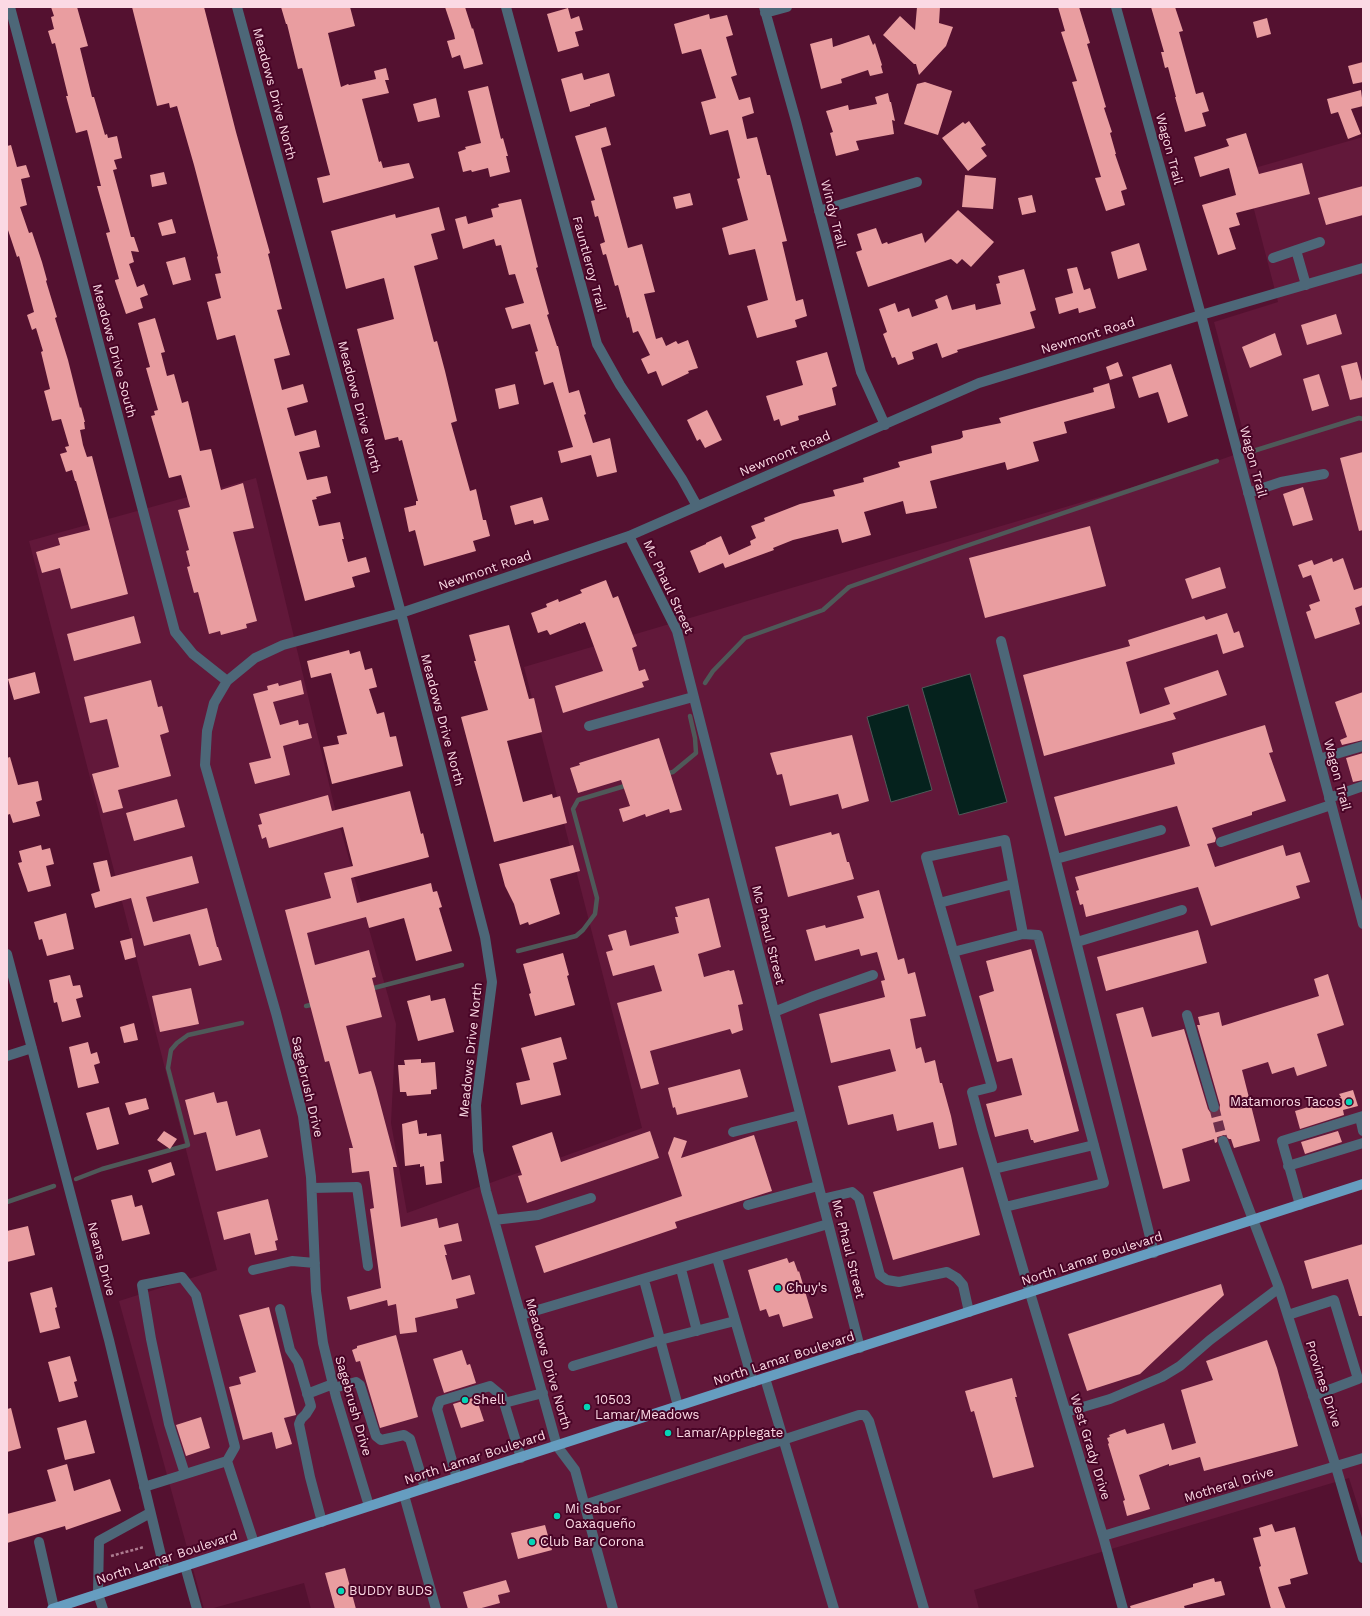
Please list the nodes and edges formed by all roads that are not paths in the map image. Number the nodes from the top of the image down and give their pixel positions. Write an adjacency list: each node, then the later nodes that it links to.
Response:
1 (10, 7): 22 (street, Meadows Drive South)
2 (237, 7): 20 (street, Meadows Drive North)
3 (506, 7): 18 (street, Fauntleroy Trail)
4 (787, 7): 6 (street)
5 (1116, 7): 14 (street, Wagon Trail)
6 (764, 10): 8 (street, Windy Trail)
7 (917, 182): 8 (street)
8 (819, 211): 15 (street, Windy Trail)
9 (1320, 242): 10 (street)
10 (1296, 250): 11 (street); 13 (street)
11 (1273, 258)
12 (1363, 268): 13 (street, Newmont Road)
13 (1306, 285): 14 (street, Newmont Road)
14 (1201, 315): 15 (street, Newmont Road); 17 (street, Wagon Trail)
15 (885, 424): 18 (street, Newmont Road)
16 (1324, 474): 17 (street)
17 (1248, 493): 26 (street, Wagon Trail)
18 (697, 506): 19 (street, Newmont Road)
19 (629, 536): 20 (street, Newmont Road); 23 (street, Mc Phaul Street)
20 (401, 613): 22 (street, Newmont Road); 63 (street, Meadows Drive North)
21 (1001, 641): 31 (street)
22 (227, 681): 57 (street, Sagebrush Drive)
23 (694, 697): 24 (street); 41 (street, Mc Phaul Street)
24 (588, 726)
25 (1363, 746): 26 (street)
26 (1319, 759): 28 (street, Wagon Trail)
27 (1363, 786): 28 (street)
28 (1330, 801): 30 (street); 35 (street, Wagon Trail)
29 (1161, 830): 31 (street)
30 (1221, 842)
31 (1056, 860): 37 (street)
32 (1014, 884): 33 (street); 33 (street); 36 (street)
33 (939, 903): 38 (street)
34 (1182, 910): 37 (street)
35 (1363, 924)
36 (1023, 934): 38 (street); 52 (street)
37 (1076, 942): 66 (street)
38 (953, 952): 54 (street, West Grady Drive)
39 (7, 954): 43 (street, Neans Drive)
40 (873, 975): 41 (street)
41 (774, 1012): 46 (street, Mc Phaul Street)
42 (1187, 1015): 45 (street)
43 (32, 1048): 44 (street); 101 (street, Neans Drive)
44 (7, 1056)
45 (1214, 1107)
46 (800, 1115): 49 (street); 56 (street, Mc Phaul Street)
47 (1361, 1117): 48 (street); 53 (street)
48 (1363, 1131)
49 (732, 1132)
50 (1223, 1141): 64 (street, Provines Drive)
51 (1363, 1143): 53 (street)
52 (1094, 1145): 54 (street); 62 (street)
53 (1288, 1166): 61 (street)
54 (994, 1169): 62 (street, West Grady Drive)
55 (1363, 1184): 61 (main road, North Lamar Boulevard)
56 (818, 1186): 59 (street, Mc Phaul Street); 60 (street)
57 (312, 1188): 68 (street, Sagebrush Drive); 69 (street)
58 (591, 1198): 63 (street)
59 (822, 1199): 65 (street, Mc Phaul Street); 76 (street)
60 (748, 1205)
61 (1300, 1205): 64 (main road, North Lamar Boulevard)
62 (1005, 1207): 74 (street, West Grady Drive)
63 (494, 1220): 77 (street, Meadows Drive North)
64 (1253, 1220): 66 (main road, North Lamar Boulevard); 73 (street, Provines Drive)
65 (828, 1224): 67 (street); 82 (street, Mc Phaul Street)
66 (1154, 1253): 74 (main road, North Lamar Boulevard)
67 (717, 1258): 70 (street); 79 (street)
68 (315, 1263): 71 (street); 86 (street, Sagebrush Drive)
69 (368, 1266)
70 (681, 1269): 72 (street); 80 (street)
71 (252, 1270)
72 (644, 1280): 77 (street); 81 (street)
73 (1279, 1288): 78 (street, Provines Drive); 92 (street)
74 (1030, 1293): 76 (main road, North Lamar Boulevard); 92 (street, West Grady Drive)
75 (280, 1309): 88 (street)
76 (969, 1312): 82 (main road, North Lamar Boulevard)
77 (521, 1315): 87 (street, Meadows Drive North)
78 (1288, 1315): 89 (street, Provines Drive); 89 (street)
79 (735, 1321): 80 (street); 85 (street)
80 (697, 1331): 81 (street)
81 (660, 1340): 83 (street); 91 (street)
82 (860, 1348): 84 (main road, North Lamar Boulevard)
83 (573, 1366)
84 (765, 1378): 85 (main road, North Lamar Boulevard); 93 (street)
85 (753, 1382): 91 (main road, North Lamar Boulevard)
86 (333, 1386): 88 (street); 102 (street); 105 (street, Sagebrush Drive)
87 (543, 1393): 90 (street); 94 (street, Meadows Drive North)
88 (307, 1394): 107 (street)
89 (1314, 1396): 98 (street, Provines Drive)
90 (504, 1403): 95 (street); 100 (street)
91 (678, 1406): 94 (main road, North Lamar Boulevard)
92 (1066, 1412): 108 (street, West Grady Drive)
93 (783, 1440): 104 (street); 120 (street); 121 (street)
94 (557, 1446): 95 (main road, North Lamar Boulevard); 104 (street)
95 (521, 1458): 100 (main road, North Lamar Boulevard)
96 (1363, 1458): 98 (street, Motheral Drive)
97 (227, 1461): 99 (street); 99 (street); 110 (street)
98 (1336, 1467): 108 (street, Motheral Drive); 111 (street, Provines Drive)
99 (185, 1474): 101 (street)
100 (457, 1478): 102 (main road, North Lamar Boulevard)
101 (144, 1487): 106 (street, Neans Drive)
102 (425, 1488): 103 (main road, North Lamar Boulevard)
103 (404, 1495): 105 (main road, North Lamar Boulevard); 118 (street)
104 (584, 1505): 119 (street)
105 (369, 1506): 107 (main road, North Lamar Boulevard)
106 (150, 1513): 113 (street, Neans Drive); 114 (street)
107 (322, 1522): 110 (main road, North Lamar Boulevard)
108 (1103, 1536): 122 (street, West Grady Drive)
109 (39, 1542): 115 (street)
110 (254, 1543): 112 (main road, North Lamar Boulevard)
111 (1363, 1558)
112 (185, 1566): 113 (main road, North Lamar Boulevard); 117 (street)
113 (165, 1572): 114 (main road, North Lamar Boulevard)
114 (98, 1594): 115 (main road, North Lamar Boulevard); 116 (street)
115 (53, 1609)
116 (103, 1609)
117 (197, 1609)
118 (436, 1609)
119 (613, 1609)
120 (834, 1609)
121 (924, 1609)
122 (1123, 1609)

